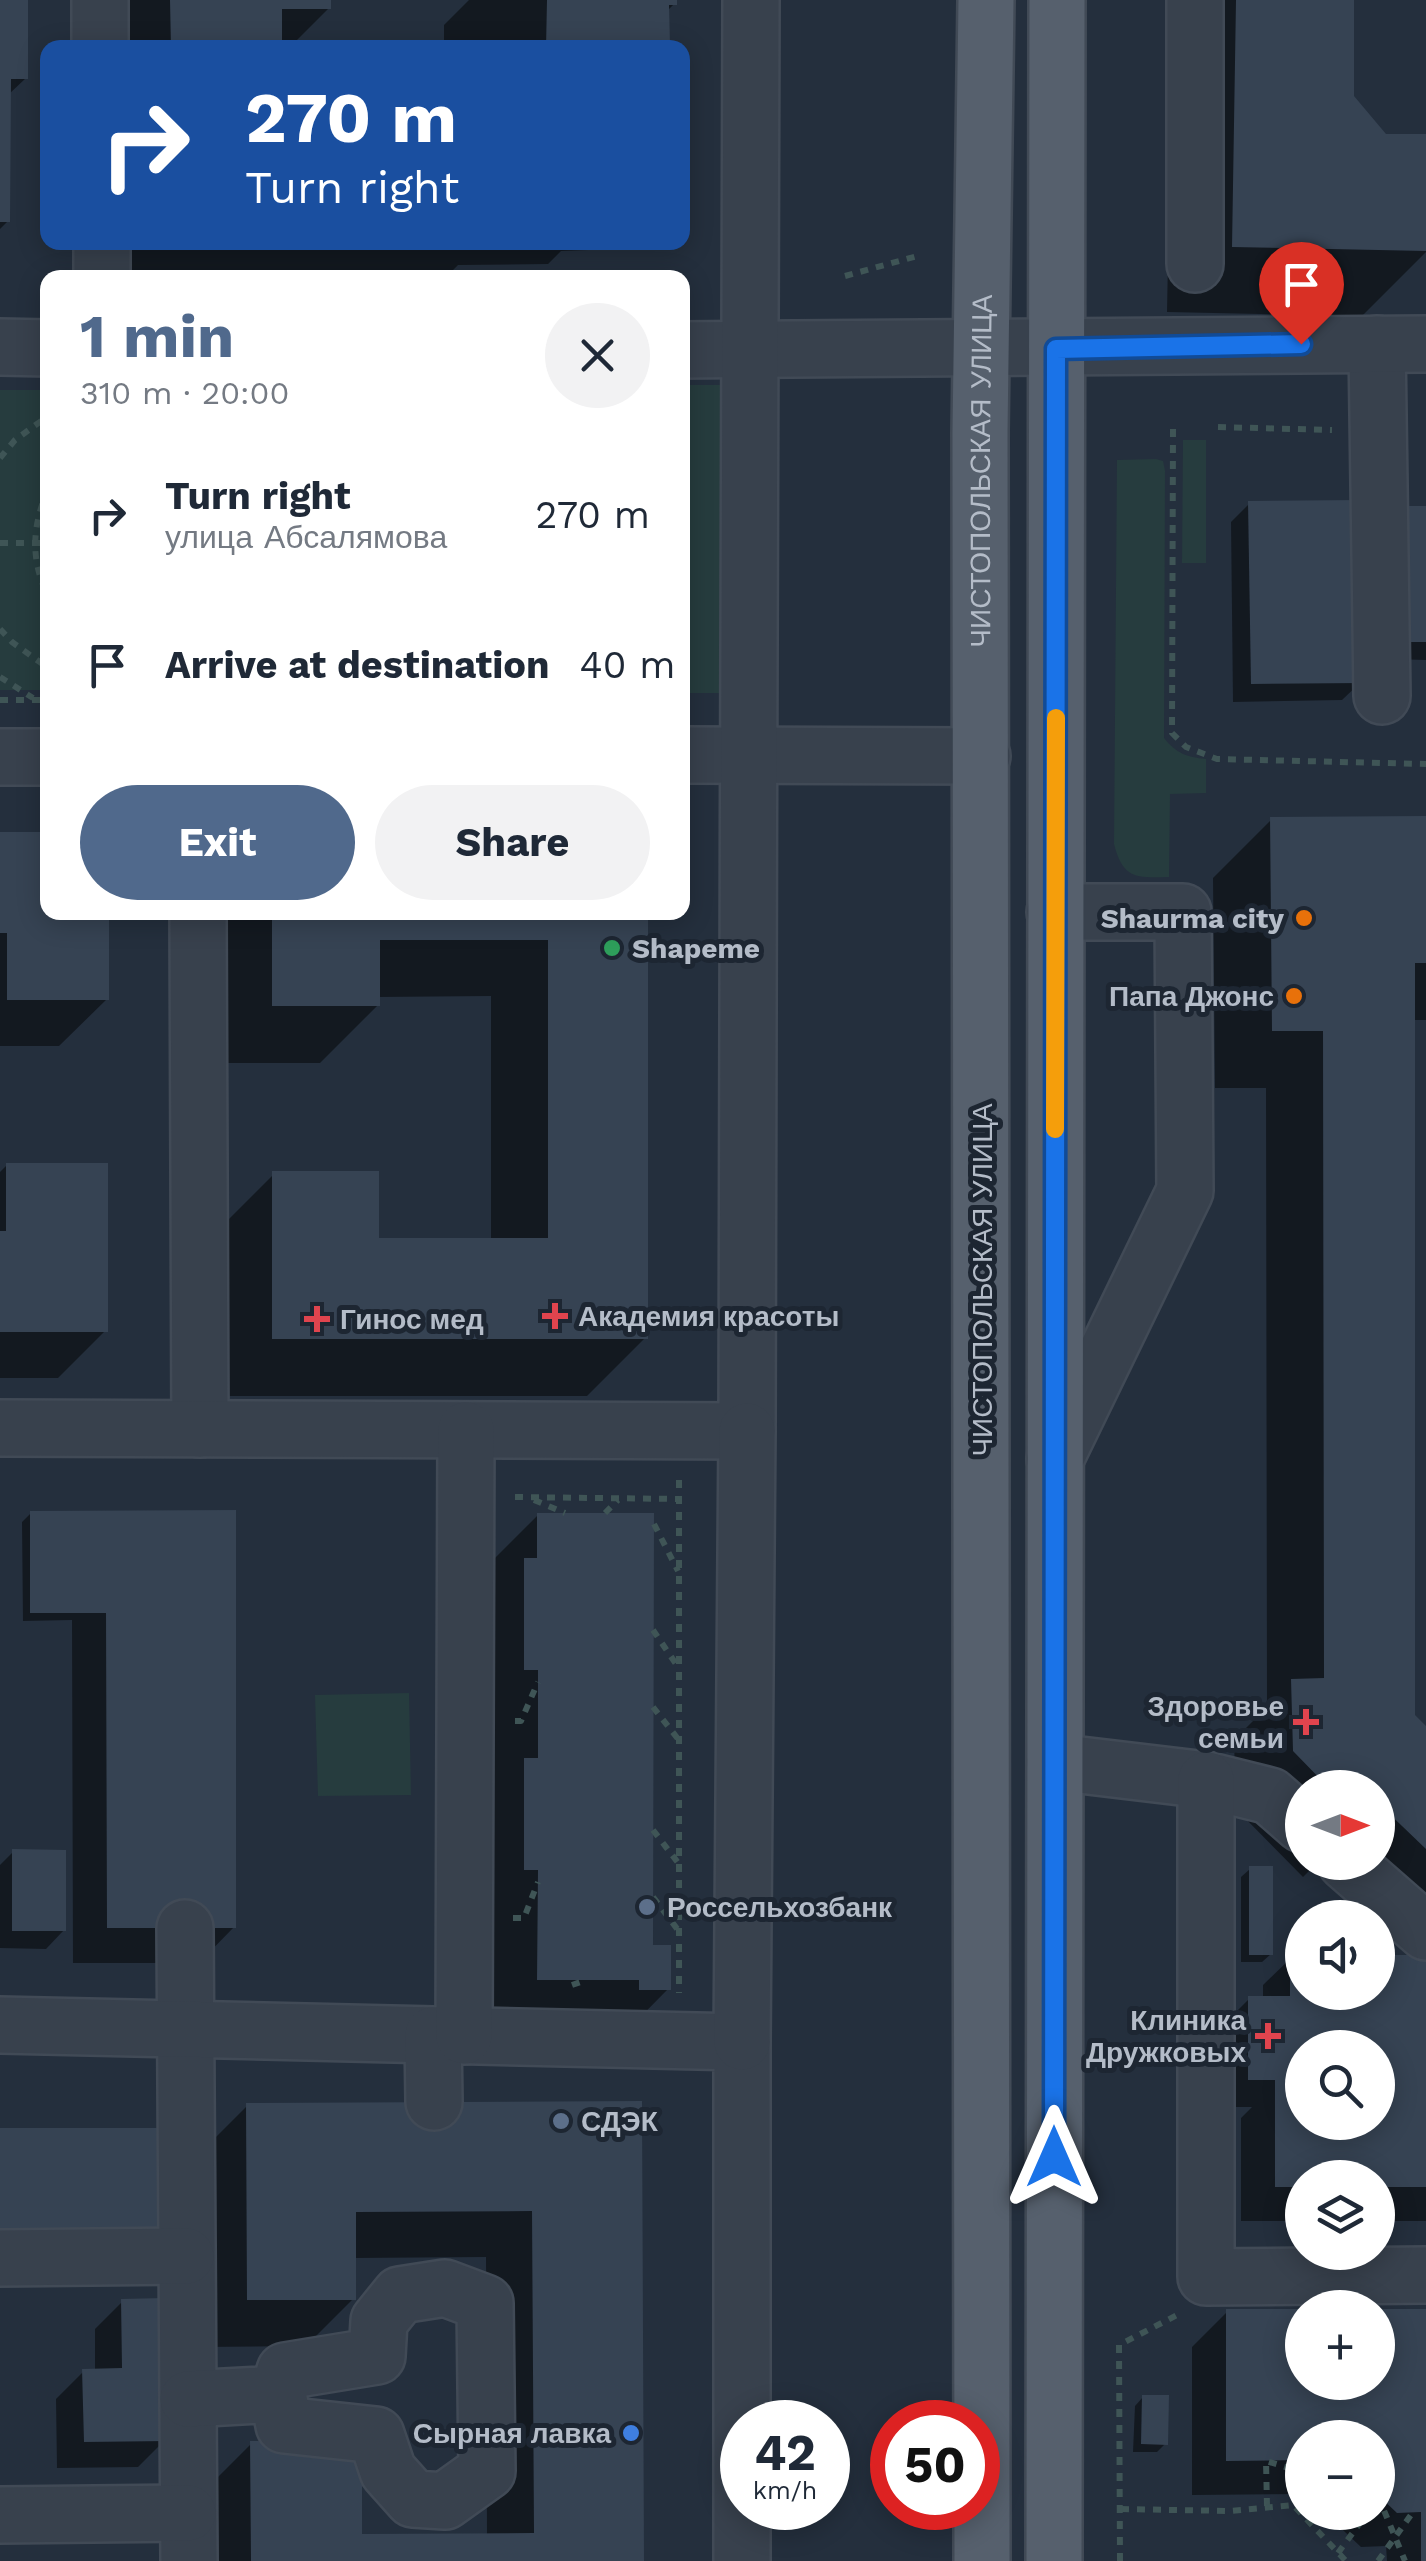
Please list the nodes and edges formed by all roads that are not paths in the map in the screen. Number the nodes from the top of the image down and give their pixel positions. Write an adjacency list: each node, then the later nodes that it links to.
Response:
1 (100, 0): 6 (street)
2 (751, 0): 14 (street)
3 (986, 0): 11 (main road, ЧИСТОПОЛЬСКАЯ УЛИЦА)
4 (1056, 0): 12 (main road)
5 (1195, 0): 7 (street)
6 (100, 40)
7 (1195, 264)
8 (1401, 344): 12 (street); 15 (street)
9 (0, 347): 10 (street)
10 (40, 348)
11 (981, 349): 12 (street); 14 (street); 18 (main road, ЧИСТОПОЛЬСКАЯ УЛИЦА)
12 (1056, 349): 21 (main road)
13 (690, 350): 14 (street)
14 (749, 350): 16 (street)
15 (1382, 696)
16 (750, 754): 17 (street); 18 (street); 26 (street)
17 (690, 755)
18 (982, 756): 47 (main road, ЧИСТОПОЛЬСКАЯ УЛИЦА)
19 (0, 757): 20 (street)
20 (40, 757)
21 (1055, 912): 27 (main road); 27 (street)
22 (198, 920): 24 (street)
23 (0, 1428): 24 (street)
24 (200, 1429): 25 (street)
25 (466, 1430): 26 (street); 36 (street)
26 (747, 1432): 37 (street)
27 (1055, 1459): 28 (main road)
28 (1055, 1762): 29 (street); 48 (main road)
29 (1206, 1780): 30 (street); 41 (street)
30 (1285, 1809)
31 (1367, 1880): 33 (street)
32 (184, 1928): 35 (street)
33 (1426, 1932)
34 (0, 2025): 35 (street)
35 (183, 2030): 36 (street); 39 (street)
36 (449, 2036): 37 (street); 38 (street)
37 (742, 2042): 46 (street)
38 (434, 2102)
39 (186, 2256): 40 (street); 43 (street)
40 (0, 2258)
41 (1426, 2275)
42 (278, 2394): 42 (street); 43 (street)
43 (188, 2399): 45 (street)
44 (0, 2514): 45 (street)
45 (189, 2537)
46 (742, 2561)
47 (982, 2561)
48 (1054, 2561)

